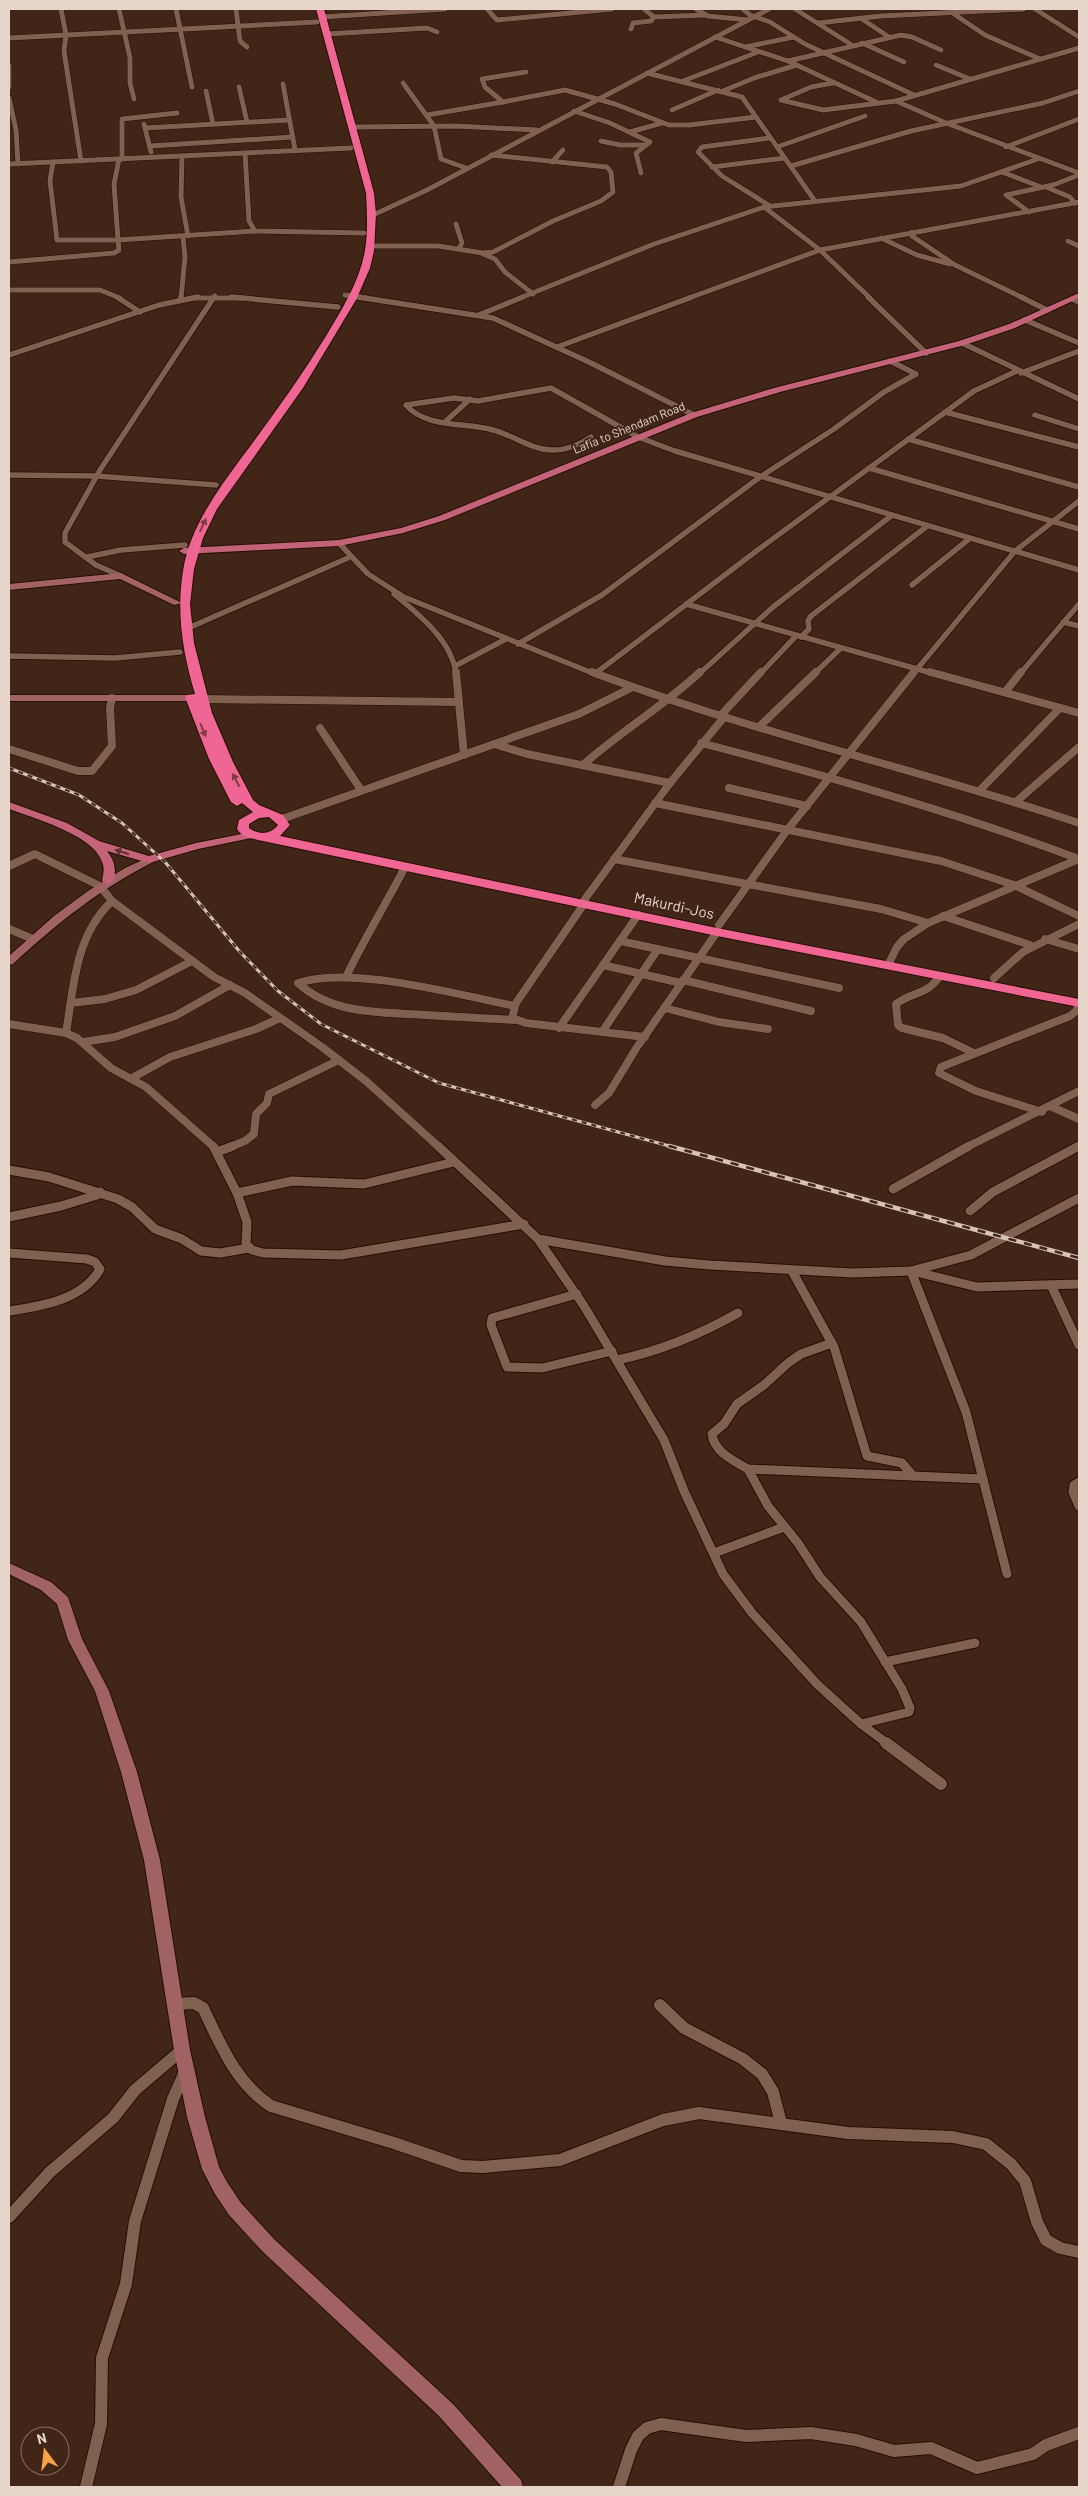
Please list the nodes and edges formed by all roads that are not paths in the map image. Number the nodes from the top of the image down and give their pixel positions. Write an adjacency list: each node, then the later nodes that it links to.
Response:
1 (60, 9): 34 (street)
2 (119, 9): 31 (street)
3 (176, 9): 29 (street)
4 (236, 9): 28 (street)
5 (313, 9): 22 (highway)
6 (445, 9): 22 (street)
7 (487, 9): 8 (street)
8 (612, 9)
9 (644, 9): 23 (street)
10 (696, 9): 21 (street)
11 (743, 9): 24 (street)
12 (769, 9): 24 (street)
13 (795, 9): 27 (street)
14 (909, 9): 20 (street)
15 (975, 9): 19 (street)
16 (1024, 9): 19 (street)
17 (1035, 9): 38 (street)
18 (954, 11): 19 (street); 20 (street); 48 (street)
19 (967, 12)
20 (913, 14): 25 (street)
21 (706, 15): 23 (street); 26 (street)
22 (320, 16): 28 (street); 33 (highway); 64 (highway)
23 (654, 17): 30 (street)
24 (753, 17): 26 (street); 35 (street)
25 (862, 18): 27 (street); 37 (street)
26 (748, 20): 36 (street)
27 (818, 23): 41 (street)
28 (239, 26): 29 (street); 42 (street)
29 (180, 29): 31 (street); 62 (street)
30 (631, 29)
31 (124, 32): 34 (street); 70 (street)
32 (437, 32): 33 (street)
33 (327, 34): 64 (highway)
34 (66, 35): 39 (street); 110 (street)
35 (794, 36): 43 (street); 47 (street)
36 (715, 37): 43 (street); 55 (street)
37 (889, 37): 40 (street); 45 (street)
38 (1079, 37)
39 (9, 38)
40 (862, 43): 41 (street); 50 (street)
41 (852, 45): 47 (street)
42 (247, 47)
43 (744, 47): 46 (street)
44 (1079, 48): 48 (street)
45 (941, 50)
46 (758, 52): 49 (street); 57 (street)
47 (826, 52): 49 (street); 68 (street)
48 (1040, 58): 56 (street)
49 (788, 61): 52 (street)
50 (904, 62)
51 (9, 65): 61 (street)
52 (797, 65): 59 (street); 65 (street)
53 (936, 65): 56 (street)
54 (526, 72): 73 (street)
55 (647, 73): 57 (street); 71 (street)
56 (970, 79): 68 (street)
57 (682, 81): 65 (street)
58 (403, 83): 78 (street)
59 (833, 83): 74 (street); 74 (street)
60 (283, 84): 83 (street)
61 (9, 87)
62 (192, 87)
63 (239, 87): 84 (street)
64 (338, 87): 89 (highway); 100 (highway)
65 (721, 90): 75 (street); 81 (street)
66 (206, 91): 87 (street)
67 (1079, 91): 86 (street)
68 (914, 95): 72 (street)
69 (9, 98): 114 (street)
70 (134, 99)
71 (597, 99): 73 (street); 76 (street); 85 (street)
72 (896, 101): 74 (street); 86 (street)
73 (503, 102): 78 (street)
74 (876, 102)
75 (672, 110)
76 (574, 111): 91 (street); 92 (street)
77 (177, 113): 79 (street)
78 (427, 115): 88 (street)
79 (142, 116): 90 (street); 108 (street)
80 (865, 116): 99 (street)
81 (756, 117): 85 (street); 94 (street)
82 (1079, 119): 98 (street)
83 (289, 120): 84 (street); 93 (street)
84 (247, 122): 87 (street)
85 (662, 123): 92 (street)
86 (946, 123): 98 (street); 115 (street)
87 (213, 124): 90 (street)
88 (434, 126): 89 (street); 91 (street); 117 (street)
89 (352, 127): 127 (highway)
90 (145, 128): 97 (street)
91 (538, 130): 104 (street)
92 (630, 132): 96 (street)
93 (292, 137): 97 (street); 101 (street)
94 (770, 138): 99 (street); 116 (street)
95 (601, 141): 96 (street)
96 (644, 145): 119 (street)
97 (150, 146): 106 (street)
98 (1006, 146): 109 (street)
99 (777, 147): 107 (street)
100 (351, 148): 101 (street); 130 (highway)
101 (295, 150): 103 (street)
102 (563, 150): 112 (street)
103 (245, 153): 105 (street); 129 (street)
104 (491, 155): 112 (street); 117 (street)
105 (182, 156): 106 (street); 132 (street)
106 (153, 157): 108 (street)
107 (785, 158): 115 (street); 116 (street)
108 (120, 159): 110 (street); 134 (street)
109 (1038, 159): 118 (street); 120 (street)
110 (82, 161): 111 (street)
111 (53, 162): 114 (street); 134 (street)
112 (552, 162): 139 (street)
113 (9, 164): 114 (street)
114 (18, 164)
115 (791, 166): 122 (street)
116 (712, 167): 124 (street)
117 (466, 168): 127 (street)
118 (1002, 172): 121 (street); 122 (street)
119 (641, 173)
120 (1079, 174): 121 (street)
121 (1044, 187): 123 (street); 126 (street)
122 (815, 202): 124 (street)
123 (1077, 203): 126 (street)
124 (770, 206): 125 (street)
125 (764, 207): 140 (street); 146 (street)
126 (1029, 212): 131 (street)
127 (373, 215): 136 (highway)
128 (456, 224): 138 (street)
129 (255, 231): 130 (street); 132 (street)
130 (364, 232): 147 (highway)
131 (912, 232): 133 (street); 144 (street)
132 (186, 237): 134 (street); 150 (street)
133 (881, 238): 140 (street); 144 (street)
134 (118, 240): 143 (street)
135 (1068, 241): 137 (street)
136 (372, 246): 138 (street); 147 (highway)
137 (1079, 246)
138 (459, 248): 141 (street)
139 (499, 250): 141 (street); 142 (street)
140 (820, 250): 158 (street); 160 (street)
141 (483, 253): 142 (street)
142 (494, 258): 146 (street)
143 (9, 262)
144 (955, 265): 152 (street)
145 (9, 290): 153 (street)
146 (533, 294): 154 (street)
147 (350, 295): 151 (highway); 154 (street); 189 (highway, one-way to 147)
148 (215, 296): 150 (street); 151 (street); 177 (street)
149 (1077, 299): 152 (main road, Lafia to Shendam Road)
150 (181, 300): 153 (street)
151 (338, 307): 179 (highway)
152 (1047, 310): 155 (main road, Lafia to Shendam Road)
153 (140, 312): 161 (street)
154 (479, 315): 158 (street)
155 (1025, 320): 156 (street); 157 (main road, Lafia to Shendam Road)
156 (1079, 343)
157 (962, 344): 160 (main road, Lafia to Shendam Road); 163 (street)
158 (557, 347): 167 (street)
159 (1079, 351): 163 (street)
160 (926, 353): 162 (main road, Lafia to Shendam Road)
161 (9, 355)
162 (890, 361): 167 (main road, Lafia to Shendam Road); 178 (street)
163 (1019, 372): 165 (street); 166 (street)
164 (470, 399): 169 (street); 169 (street); 172 (street)
165 (1079, 399)
166 (945, 412): 173 (street); 174 (street)
167 (694, 415): 172 (main road, Lafia to Shendam Road)
168 (1035, 415): 170 (street)
169 (445, 422): 171 (street)
170 (1079, 429)
171 (591, 437)
172 (638, 437): 178 (street); 188 (main road, Lafia to Shendam Road)
173 (908, 439): 175 (street); 180 (street)
174 (1079, 448)
175 (869, 468): 181 (street); 184 (street)
176 (9, 475): 177 (street)
177 (96, 476): 179 (street); 191 (street)
178 (760, 477): 181 (street); 207 (street)
179 (216, 485): 189 (highway)
180 (1079, 487)
181 (829, 498): 183 (street); 199 (street)
182 (1079, 501): 184 (street)
183 (890, 516): 185 (street); 202 (street)
184 (1053, 521): 186 (street); 190 (street)
185 (926, 527): 187 (street); 205 (street)
186 (1079, 529)
187 (969, 539): 190 (street); 195 (street)
188 (338, 543): 189 (main road, Lafia to Shendam Road); 192 (street)
189 (186, 548): 191 (street); 198 (highway); 204 (highway)
190 (1015, 552): 193 (street); 212 (street)
191 (87, 557): 194 (street)
192 (348, 558): 197 (street); 204 (street)
193 (1079, 570)
194 (121, 576): 196 (street); 198 (street)
195 (912, 585)
196 (9, 587)
197 (385, 587): 206 (street); 211 (street)
198 (177, 603): 209 (highway)
199 (686, 604): 202 (street); 213 (street)
200 (1079, 604): 201 (street)
201 (1063, 622): 203 (street); 215 (street)
202 (753, 624): 205 (street); 219 (street)
203 (1079, 626)
204 (186, 629): 218 (highway)
205 (798, 637): 208 (street); 223 (street)
206 (506, 639): 207 (street); 211 (street)
207 (518, 644): 213 (street)
208 (841, 648): 212 (street); 224 (street)
209 (180, 652): 210 (street); 218 (highway)
210 (9, 656)
211 (455, 666): 220 (street)
212 (917, 669): 215 (street); 230 (street)
213 (596, 673): 214 (street)
214 (634, 687): 219 (street); 226 (street)
215 (1005, 692): 221 (street)
216 (9, 698): 217 (street)
217 (112, 698): 218 (street); 229 (street)
218 (197, 698): 220 (street); 242 (highway, Makurdi-Jos, one-way to 218); 246 (highway, one-way to 246)
219 (671, 699): 223 (street); 232 (street)
220 (459, 702): 231 (street)
221 (1060, 708): 222 (street); 236 (street)
222 (1079, 713)
223 (723, 715): 224 (street); 227 (street)
224 (760, 726): 230 (street)
225 (320, 728): 237 (street)
226 (494, 744): 231 (street); 232 (street)
227 (700, 744): 233 (street); 234 (street)
228 (1079, 748): 238 (street)
229 (9, 749)
230 (851, 752): 233 (street); 236 (street)
231 (464, 755): 237 (street)
232 (584, 764): 234 (street)
233 (830, 777): 241 (street); 252 (street)
234 (670, 783): 239 (street)
235 (729, 788): 241 (street)
236 (981, 789): 238 (street)
237 (361, 790): 244 (street)
238 (1017, 801): 245 (street)
239 (655, 803): 247 (street); 251 (street)
240 (9, 805): 249 (main road)
241 (807, 806): 247 (street)
242 (268, 814): 244 (highway, Makurdi-Jos); 246 (highway)
243 (1079, 816): 245 (street)
244 (283, 822): 248 (highway); 260 (highway, Makurdi-Jos)
245 (1076, 822)
246 (244, 823): 248 (highway); 250 (main road)
247 (788, 829): 257 (street); 258 (street)
248 (257, 836): 250 (main road); 255 (highway, Makurdi-Jos)
249 (94, 843): 253 (main road, one-way to 249); 256 (main road)
250 (196, 846): 253 (main road)
251 (614, 859): 257 (street); 260 (street)
252 (1079, 859): 258 (street)
253 (149, 860): 256 (street)
254 (9, 866): 256 (street)
255 (405, 867): 260 (highway, Makurdi-Jos); 281 (street)
256 (104, 883): 259 (street); 269 (street)
257 (747, 885): 264 (street); 266 (street)
258 (1014, 886): 262 (street); 263 (street)
259 (112, 901): 275 (street); 288 (street)
260 (585, 902): 261 (highway, Makurdi-Jos); 266 (highway, Makurdi-Jos); 289 (street)
261 (638, 915): 266 (highway, Makurdi-Jos); 270 (street)
262 (943, 916): 264 (street); 271 (street)
263 (1079, 916)
264 (928, 923): 276 (street)
265 (1079, 924): 268 (street)
266 (718, 928): 274 (street); 276 (highway, Makurdi-Jos)
267 (9, 929): 269 (street)
268 (1045, 938): 271 (street); 273 (street)
269 (34, 939): 277 (street)
270 (620, 941): 272 (street); 278 (street)
271 (1030, 944): 282 (street)
272 (658, 949): 274 (street); 279 (street)
273 (1079, 949)
274 (699, 958): 283 (street); 285 (street)
275 (192, 961): 284 (street); 288 (street)
276 (890, 961): 280 (highway, Makurdi-Jos); 282 (highway, Makurdi-Jos)
277 (9, 962)
278 (603, 965): 279 (street); 295 (street)
279 (641, 974): 283 (street); 297 (street)
280 (940, 976): 287 (highway, Makurdi-Jos); 301 (street)
281 (346, 977): 289 (street); 293 (street)
282 (994, 978): 286 (highway, Makurdi-Jos)
283 (682, 981): 290 (street); 291 (street)
284 (230, 985): 292 (street); 300 (street)
285 (839, 988)
286 (1079, 995)
287 (1079, 1003): 301 (street)
288 (71, 1004): 298 (street)
289 (515, 1006): 293 (street)
290 (665, 1008): 296 (street); 299 (street)
291 (811, 1011)
292 (280, 1018): 302 (street); 303 (street)
293 (514, 1020): 295 (street)
294 (9, 1024): 298 (street)
295 (559, 1028): 297 (street)
296 (768, 1029)
297 (602, 1032): 299 (street)
298 (66, 1033): 300 (street)
299 (645, 1037): 305 (street)
300 (83, 1042): 303 (street)
301 (974, 1053): 307 (street)
302 (339, 1060): 310 (street); 311 (street)
303 (132, 1078): 310 (street)
304 (1079, 1092): 306 (street)
305 (595, 1105)
306 (1052, 1107): 307 (street); 308 (street)
307 (1042, 1112): 313 (street)
308 (1079, 1119)
309 (1079, 1146): 317 (street)
310 (217, 1152): 315 (street)
311 (454, 1162): 315 (street); 319 (street)
312 (9, 1170): 314 (street)
313 (893, 1189)
314 (100, 1192): 318 (street); 321 (street)
315 (237, 1193): 321 (street)
316 (1079, 1198): 324 (street)
317 (970, 1211)
318 (9, 1217)
319 (524, 1224): 320 (street); 321 (street)
320 (538, 1238): 323 (street); 327 (street)
321 (248, 1248)
322 (9, 1253): 328 (street)
323 (792, 1271): 324 (street); 330 (street)
324 (911, 1271): 326 (street); 335 (street)
325 (1079, 1284): 326 (street)
326 (1051, 1285): 331 (street)
327 (576, 1294): 332 (street); 332 (street)
328 (9, 1311)
329 (738, 1313): 332 (street)
330 (832, 1343): 333 (street); 334 (street)
331 (1079, 1345)
332 (614, 1356): 339 (street)
333 (748, 1469): 334 (street); 338 (street)
334 (913, 1476): 335 (street)
335 (983, 1479): 341 (street)
336 (1079, 1482): 337 (street)
337 (1079, 1506)
338 (784, 1527): 339 (street); 343 (street)
339 (714, 1553): 344 (street)
340 (9, 1568): 346 (street)
341 (1007, 1574)
342 (975, 1643): 343 (street)
343 (885, 1662): 344 (street)
344 (861, 1724): 345 (street)
345 (941, 1784)
346 (175, 2004): 348 (street); 350 (street)
347 (660, 2005): 350 (street)
348 (182, 2050): 349 (street); 351 (street)
349 (187, 2069): 354 (street); 355 (street)
350 (781, 2123): 352 (street)
351 (9, 2216)
352 (1079, 2252)
353 (1079, 2433): 356 (street)
354 (86, 2487)
355 (514, 2487)
356 (619, 2487)

